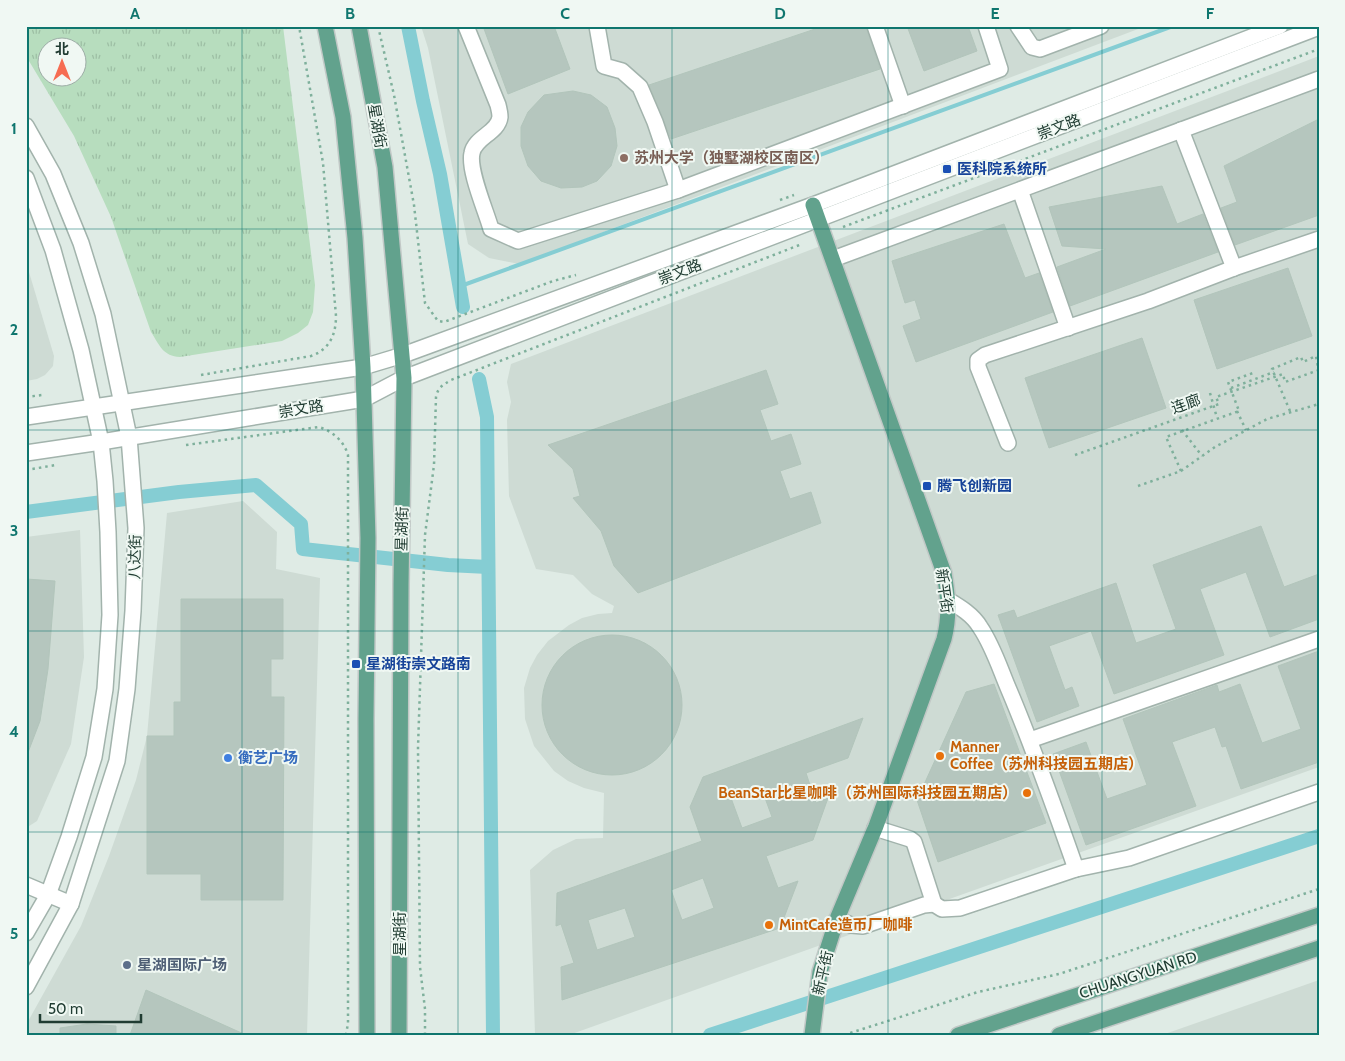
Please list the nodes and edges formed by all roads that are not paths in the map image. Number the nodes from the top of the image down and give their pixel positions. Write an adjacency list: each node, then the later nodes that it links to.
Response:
1 (325, 26): 24 (main road)
2 (360, 26): 23 (main road, 星湖街)
3 (466, 26): 16 (street)
4 (597, 26): 16 (street)
5 (875, 26): 12 (street)
6 (986, 26): 12 (street)
7 (1018, 26): 8 (street)
8 (1101, 26)
9 (1280, 26): 18 (street, 崇文路)
10 (1317, 27): 18 (street, 崇文路)
11 (1319, 78): 14 (street)
12 (903, 106): 16 (street)
13 (26, 126): 27 (street, 八达街)
14 (1181, 130): 17 (street); 21 (street)
15 (26, 178): 28 (street, 八达街)
16 (678, 190)
17 (1020, 190): 20 (street); 22 (street)
18 (816, 212): 20 (main road, 新平街); 23 (street, 崇文路); 25 (street, 崇文路)
19 (1319, 239): 21 (street)
20 (833, 259): 34 (main road, 新平街)
21 (1234, 268): 22 (street)
22 (1068, 328): 32 (street)
23 (403, 355): 24 (street, 崇文路); 25 (main road, 星湖街)
24 (363, 366): 26 (main road); 27 (street, 崇文路)
25 (404, 378): 26 (street, 崇文路); 51 (main road, 星湖街)
26 (364, 399): 30 (street, 崇文路); 50 (main road)
27 (122, 403): 28 (street, 崇文路); 30 (street, 八达街)
28 (94, 407): 29 (street, 崇文路); 31 (street, 八达街)
29 (26, 417)
30 (129, 437): 31 (street, 崇文路); 42 (street, 八达街)
31 (101, 442): 33 (street, 崇文路); 41 (street, 八达街)
32 (1008, 443)
33 (26, 453)
34 (948, 600): 36 (street); 38 (main road, 新平街)
35 (1319, 640): 36 (street)
36 (1030, 740): 39 (street)
37 (1319, 792): 39 (street)
38 (875, 828): 43 (street); 45 (main road, 新平街)
39 (1076, 869): 43 (street)
40 (26, 885): 41 (street)
41 (48, 895): 42 (street); 46 (street, 八达街)
42 (71, 904): 48 (street, 八达街)
43 (934, 904): 45 (street)
44 (1319, 915): 52 (main road, CHUANGYUAN RD)
45 (837, 919): 49 (main road, 新平街)
46 (26, 933)
47 (1319, 948): 53 (main road, CHUANGYUAN RD)
48 (26, 987)
49 (812, 1033)
50 (367, 1035)
51 (399, 1035)
52 (958, 1035)
53 (1060, 1035)

